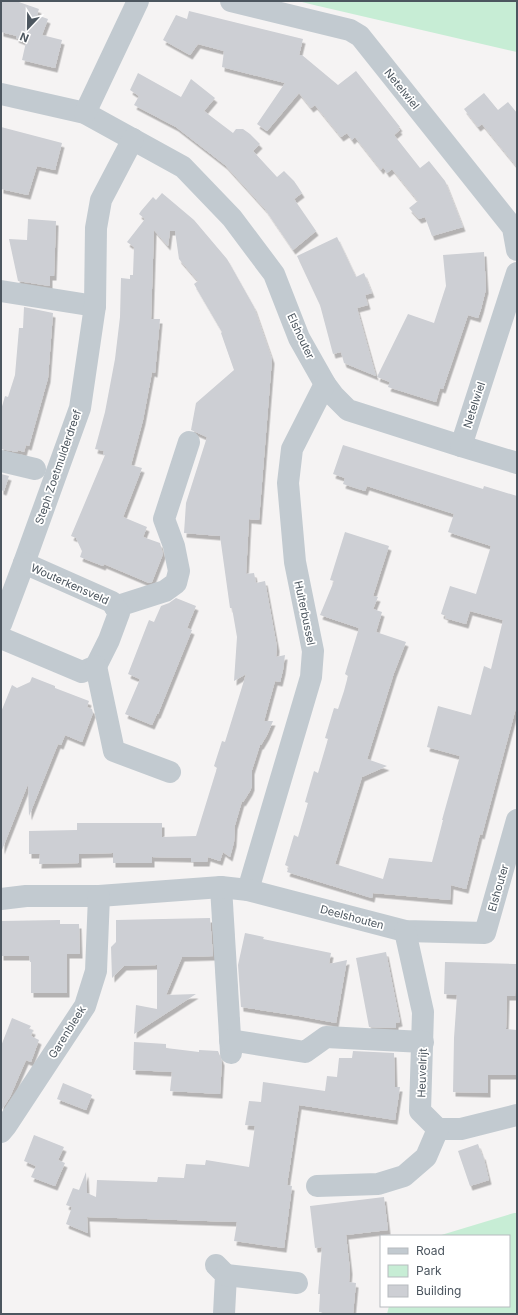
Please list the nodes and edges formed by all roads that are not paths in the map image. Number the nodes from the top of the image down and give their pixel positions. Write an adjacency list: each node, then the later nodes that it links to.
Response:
1 (138, 1): 4 (street)
2 (231, 1): 6 (street, Netelwiel)
3 (1, 94): 4 (street, Elshouter)
4 (85, 113): 5 (street, Elshouter)
5 (133, 139): 9 (street, Steph Zoetmulderdreef); 10 (street, Elshouter)
6 (517, 250)
7 (517, 273): 12 (street, Netelwiel)
8 (1, 291): 9 (street)
9 (95, 306): 16 (street, Steph Zoetmulderdreef)
10 (325, 384): 12 (street, Elshouter); 24 (street, Hulterbussel)
11 (189, 442): 17 (street)
12 (461, 446): 14 (street, Elshouter)
13 (1, 460): 15 (street)
14 (517, 463)
15 (35, 469)
16 (24, 563): 17 (street, Wouterkensveld); 18 (street, Steph Zoetmulderdreef)
17 (116, 607): 20 (street, Wouterkensveld)
18 (1, 624)
19 (1, 638): 20 (street)
20 (96, 666): 21 (street)
21 (170, 772)
22 (517, 820): 28 (street, Elshouter)
23 (221, 887): 24 (street, Deelshouten); 25 (street, Deelshouten); 29 (street)
24 (248, 890): 27 (street, Deelshouten)
25 (99, 896): 26 (street, Deelshouten); 32 (street, Garenbleek)
26 (1, 899)
27 (405, 931): 28 (street, Deelshouten); 29 (street, Heuvelrijt)
28 (485, 933)
29 (423, 1042): 31 (street, Heuvelrijt)
30 (517, 1115): 31 (street)
31 (438, 1129): 33 (street)
32 (1, 1132)
33 (317, 1186)
34 (298, 1283): 35 (street)
35 (224, 1314)

